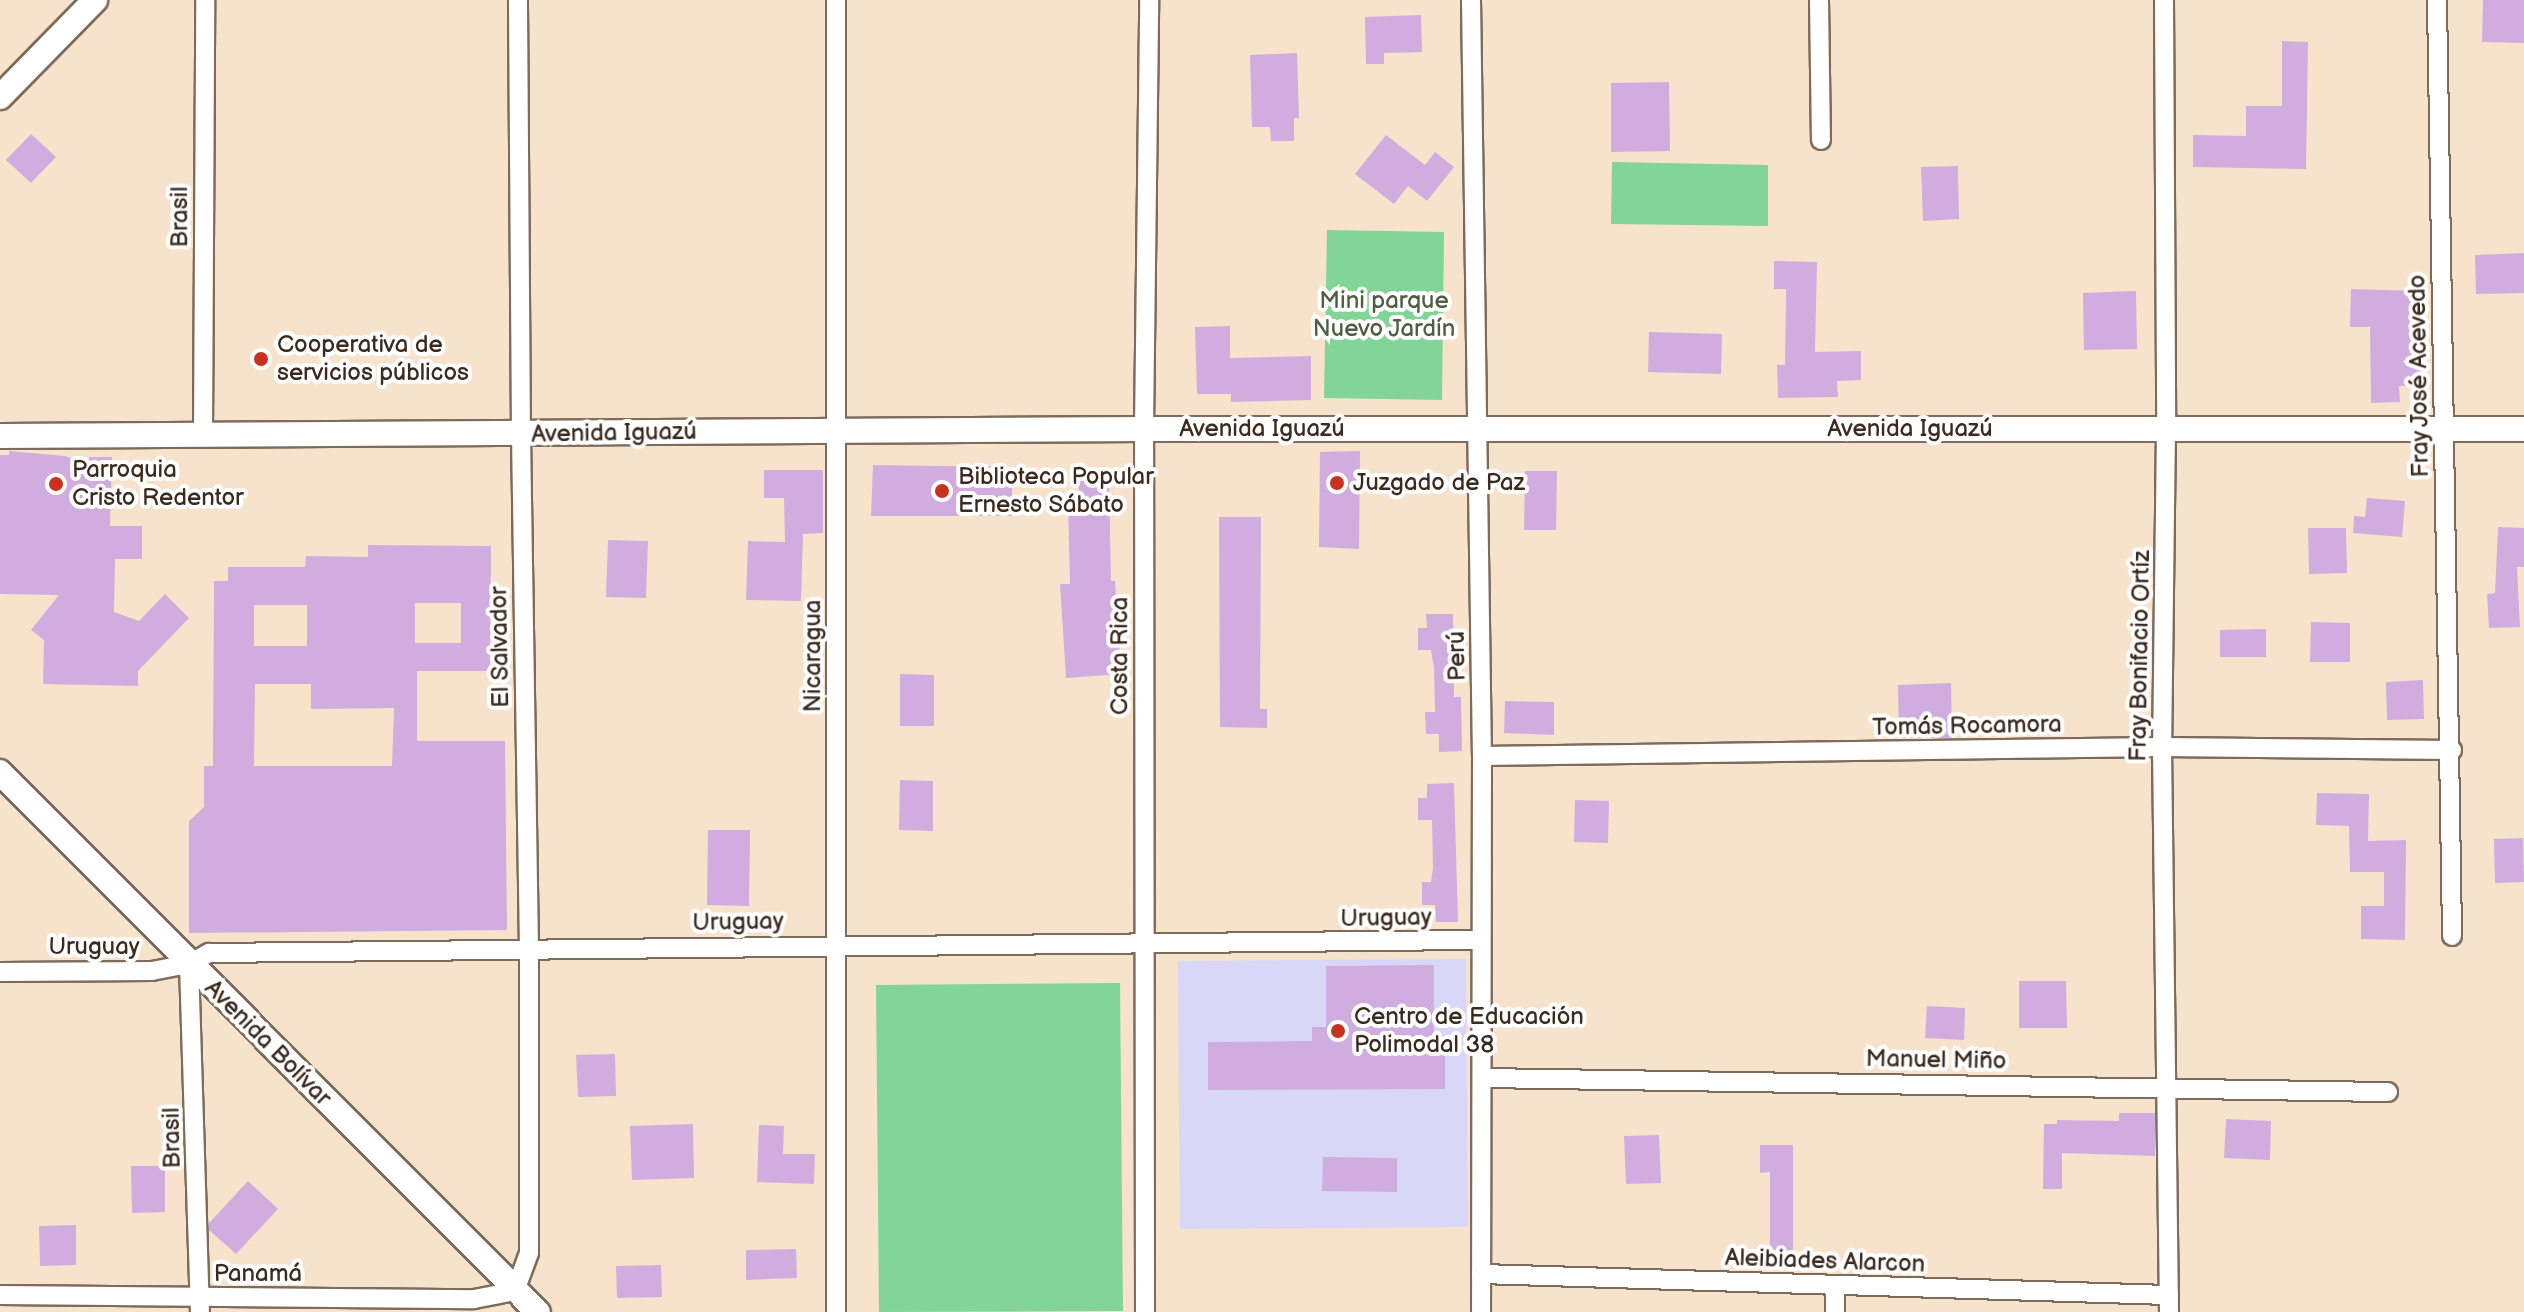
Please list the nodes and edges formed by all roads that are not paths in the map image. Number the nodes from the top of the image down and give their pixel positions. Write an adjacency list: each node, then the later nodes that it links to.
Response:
1 (95, 0): 10 (main road)
2 (205, 0): 19 (street, Brasil)
3 (518, 0): 18 (street, El Salvador)
4 (836, 0): 16 (street, Nicaragua)
5 (1149, 0): 14 (street, Costa Rica)
6 (1471, 0): 17 (street, Perú)
7 (1819, 0): 11 (street)
8 (2164, 0): 12 (street, Fray Bonifacio Ortíz)
9 (2437, 0): 13 (street, Fray José Acevedo)
10 (0, 97)
11 (1821, 140)
12 (2166, 428): 13 (main road, Avenida Iguazú); 17 (main road, Avenida Iguazú); 21 (street, Fray Bonifacio Ortíz)
13 (2443, 428): 15 (main road, Avenida Iguazú); 22 (street, Fray José Acevedo)
14 (1144, 429): 16 (main road, Avenida Iguazú); 17 (main road, Avenida Iguazú); 28 (street, Costa Rica)
15 (2524, 429)
16 (838, 431): 18 (main road, Avenida Iguazú); 27 (street, Nicaragua)
17 (1477, 431): 23 (street, Perú)
18 (521, 434): 19 (main road, Avenida Iguazú); 29 (street, El Salvador)
19 (203, 435): 20 (main road, Avenida Iguazú)
20 (0, 436)
21 (2162, 747): 22 (street, Tomás Rocamora); 23 (street, Tomás Rocamora); 33 (street, Fray Bonifacio Ortíz)
22 (2452, 750): 25 (street, Fray José Acevedo)
23 (1482, 756): 26 (street, Perú)
24 (0, 772): 30 (main road, Avenida Bolívar)
25 (2452, 936)
26 (1481, 940): 28 (street, Uruguay); 32 (street, Perú)
27 (836, 945): 28 (street, Uruguay); 29 (street, Uruguay); 42 (street, Nicaragua)
28 (1144, 945): 43 (street, Costa Rica)
29 (529, 949): 30 (street, Uruguay); 37 (street, El Salvador)
30 (189, 964): 31 (street, Uruguay); 37 (main road, Avenida Bolívar); 40 (street, Brasil)
31 (0, 972)
32 (1483, 1078): 33 (street, Manuel Miño); 35 (street, Perú)
33 (2166, 1087): 34 (street, Manuel Miño); 39 (street, Fray Bonifacio Ortíz)
34 (2388, 1092)
35 (1481, 1274): 36 (street, Aleibiades Alarcon); 44 (street, Perú)
36 (1835, 1285): 39 (street, Aleibiades Alarcon); 45 (street)
37 (515, 1291): 40 (street, Panamá); 41 (main road, Avenida Bolívar)
38 (0, 1295): 40 (street, Panamá)
39 (2169, 1304)
40 (200, 1305)
41 (538, 1312)
42 (836, 1312)
43 (1145, 1312)
44 (1481, 1312)
45 (1835, 1312)

